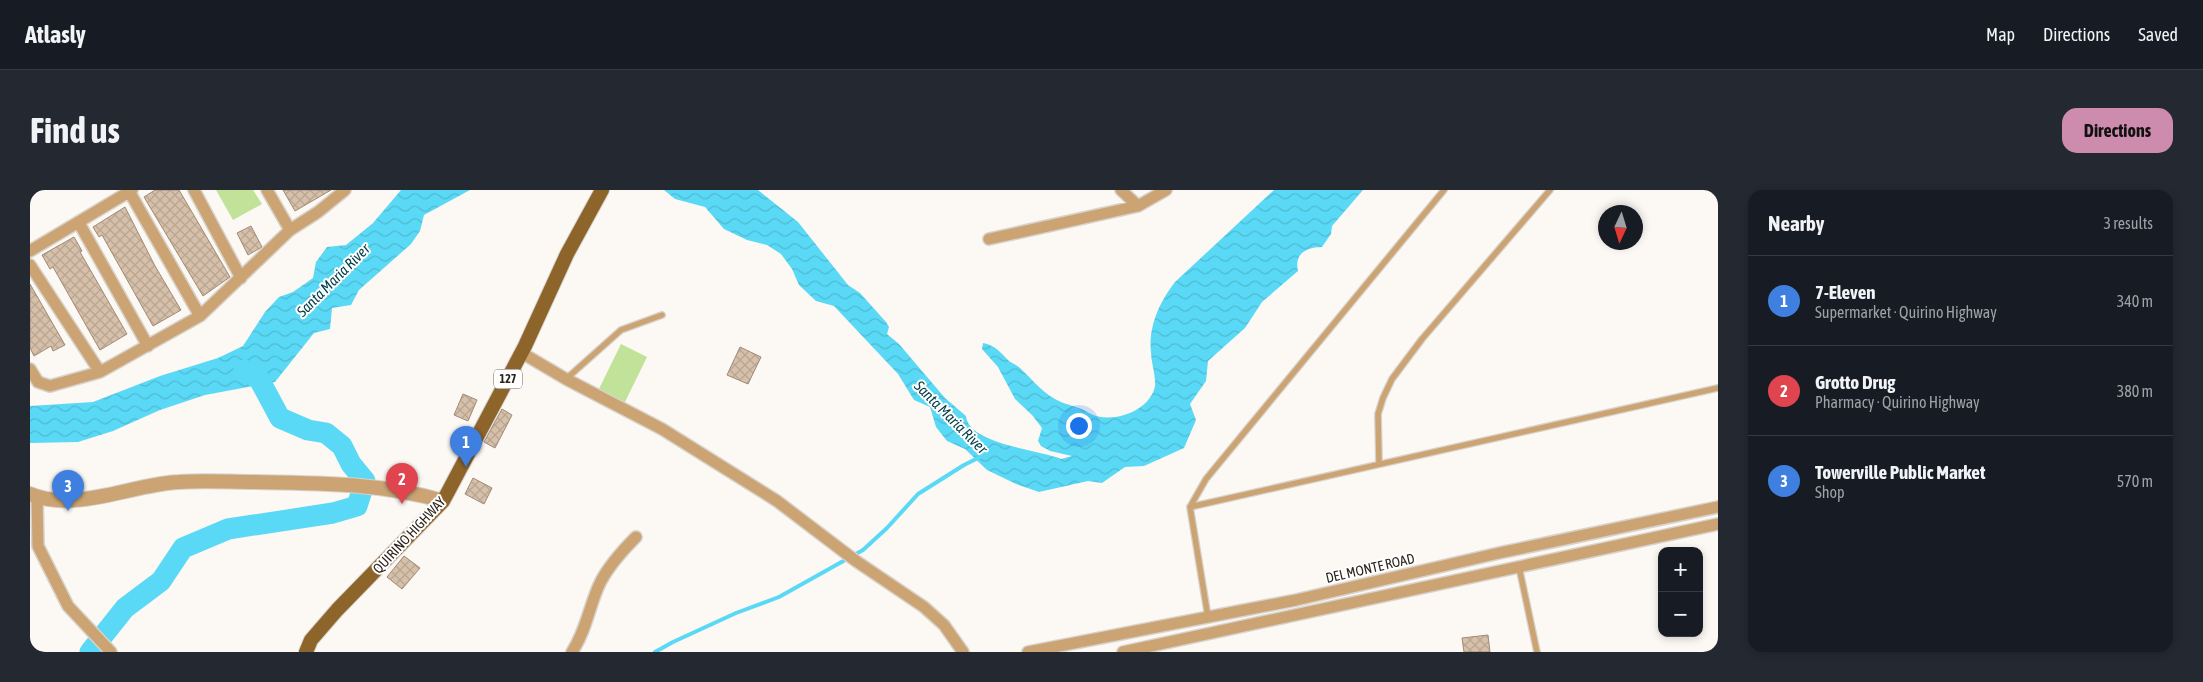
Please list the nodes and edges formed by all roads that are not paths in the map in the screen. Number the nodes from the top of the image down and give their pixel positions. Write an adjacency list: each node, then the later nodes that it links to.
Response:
1 (194, 190): 16 (street)
2 (267, 190): 12 (street)
3 (602, 190): 20 (main road, QUIRINO HIGHWAY / 127)
4 (1120, 190): 10 (street)
5 (1166, 190): 10 (street)
6 (1444, 190): 28 (lane)
7 (1550, 190): 25 (lane)
8 (131, 191): 11 (street); 17 (street)
9 (338, 192): 12 (street)
10 (1138, 206): 13 (street)
11 (79, 223): 14 (street); 19 (street)
12 (290, 230): 16 (street)
13 (989, 240)
14 (30, 251)
15 (30, 265): 22 (street)
16 (241, 278): 17 (street)
17 (200, 316): 19 (street)
18 (662, 316): 23 (lane)
19 (148, 346): 22 (street)
20 (522, 353): 23 (street); 27 (main road, QUIRINO HIGHWAY / 127)
21 (30, 369): 22 (street)
22 (100, 372)
23 (566, 379): 38 (street)
24 (1718, 388): 25 (lane)
25 (1379, 463): 28 (lane)
26 (33, 496): 27 (street); 35 (street)
27 (443, 501): 36 (main road, QUIRINO HIGHWAY / 127)
28 (1190, 507): 33 (lane)
29 (1713, 508): 30 (street); 33 (street, DEL MONTE ROAD)
30 (1715, 525): 32 (street)
31 (636, 537): 37 (street)
32 (1519, 567): 34 (street); 41 (lane)
33 (1208, 617): 34 (street); 39 (street, DEL MONTE ROAD)
34 (1211, 634): 40 (street)
35 (111, 652)
36 (306, 652)
37 (572, 652)
38 (963, 652)
39 (1028, 652)
40 (1123, 652)
41 (1537, 652)

